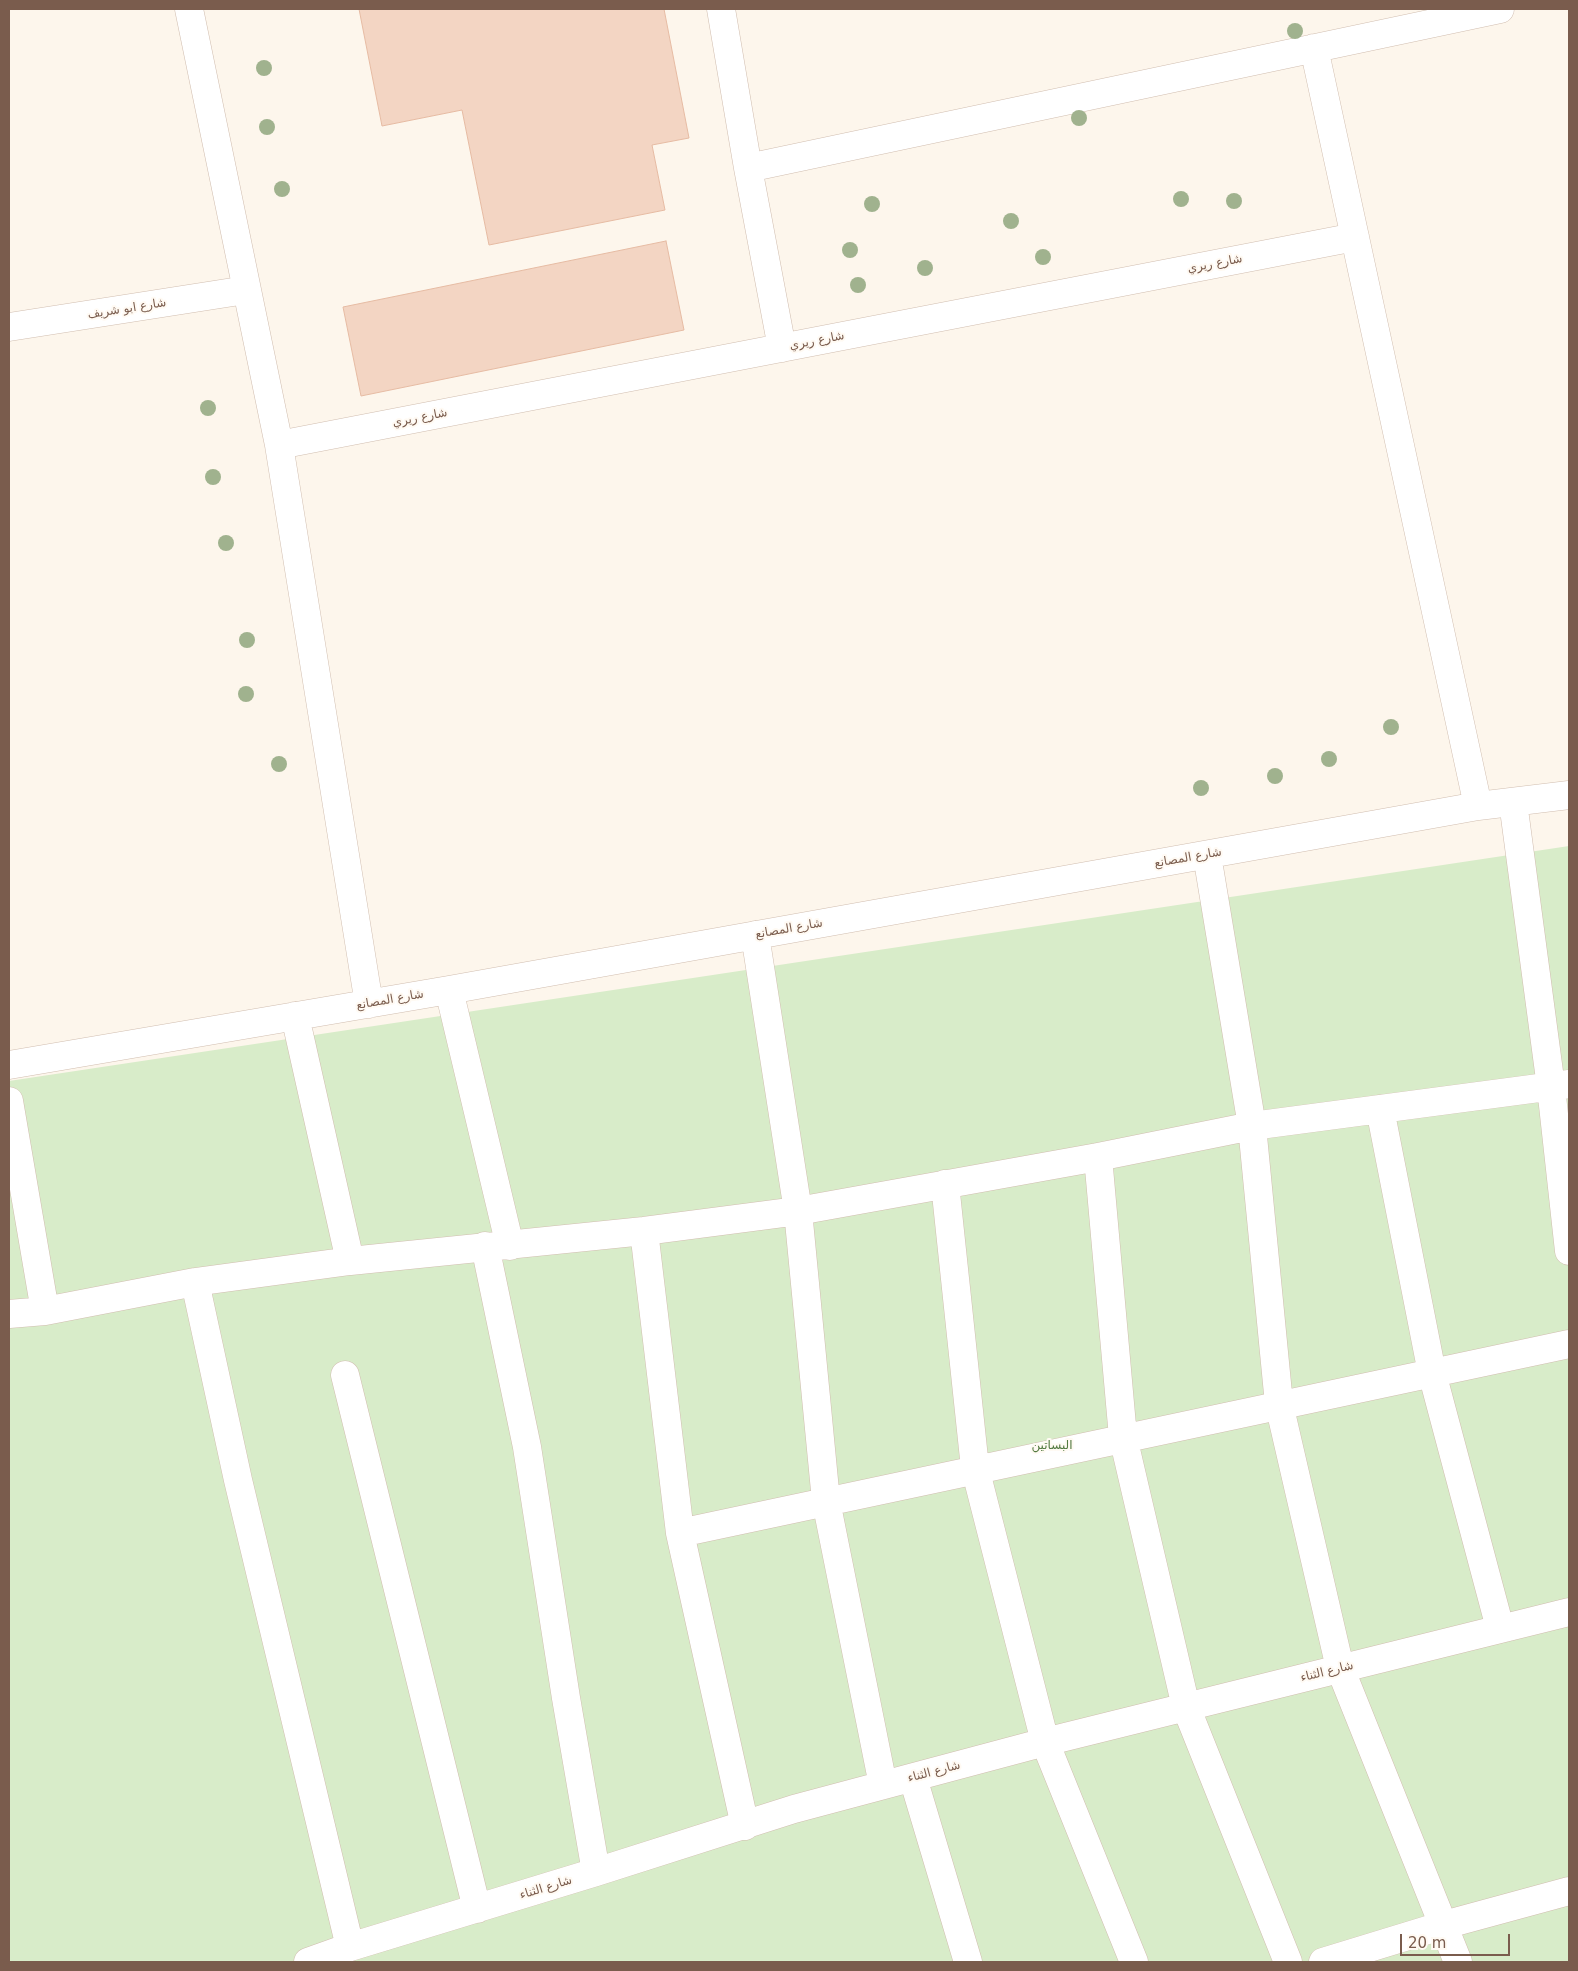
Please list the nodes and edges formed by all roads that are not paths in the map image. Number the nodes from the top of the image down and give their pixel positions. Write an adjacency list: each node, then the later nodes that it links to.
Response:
1 (189, 9): 7 (street)
2 (721, 9): 5 (street)
3 (1500, 9): 4 (street)
4 (1314, 48): 5 (street); 6 (street)
5 (748, 168): 9 (street)
6 (1355, 237): 9 (street, شارع ريري); 13 (street)
7 (246, 290): 8 (street, شارع ابو شريف); 10 (street)
8 (9, 327)
9 (782, 348): 10 (street, شارع ريري)
10 (279, 445): 17 (street)
11 (1569, 795): 12 (street, شارع المصانع)
12 (1513, 802): 13 (street, شارع المصانع); 20 (street)
13 (1478, 806): 14 (street, شارع المصانع)
14 (1207, 855): 15 (street, شارع المصانع); 23 (street)
15 (755, 935): 16 (street, شارع المصانع); 26 (street)
16 (449, 990): 17 (street, شارع المصانع); 28 (street)
17 (369, 1004): 18 (street, شارع المصانع)
18 (295, 1016): 19 (street, شارع المصانع); 30 (street)
19 (9, 1065)
20 (1560, 1085): 22 (street); 29 (street)
21 (9, 1102): 32 (street)
22 (1380, 1109): 23 (street); 35 (street)
23 (1252, 1126): 24 (street); 37 (street)
24 (1098, 1157): 25 (street); 38 (street)
25 (945, 1184): 26 (street); 39 (street)
26 (798, 1211): 27 (street); 40 (street)
27 (644, 1231): 28 (street); 41 (street)
28 (498, 1246): 30 (street); 50 (street)
29 (1569, 1251)
30 (350, 1261): 31 (street)
31 (195, 1282): 32 (street); 54 (street)
32 (45, 1311): 33 (street)
33 (9, 1314)
34 (1569, 1344): 35 (street)
35 (1432, 1373): 37 (street); 43 (street)
36 (345, 1375): 52 (street)
37 (1279, 1404): 38 (street); 44 (street)
38 (1123, 1437): 39 (street); 45 (street)
39 (975, 1468): 40 (street); 46 (street)
40 (826, 1501): 41 (street); 48 (street)
41 (680, 1532): 49 (street)
42 (1569, 1612): 43 (street, شارع الثناء)
43 (1500, 1628): 44 (street, شارع الثناء)
44 (1340, 1668): 45 (street, شارع الثناء); 53 (street)
45 (1186, 1707): 46 (street, شارع الثناء); 57 (street)
46 (1045, 1742): 47 (street, شارع الثناء); 56 (street)
47 (913, 1778): 48 (street, شارع الثناء); 55 (street)
48 (883, 1786): 49 (street, شارع الثناء)
49 (745, 1826): 50 (street, شارع الثناء)
50 (596, 1872): 52 (street, شارع الثناء)
51 (1569, 1891): 53 (street)
52 (477, 1909): 54 (street, شارع الثناء)
53 (1444, 1925): 58 (street); 59 (street)
54 (331, 1956)
55 (968, 1962)
56 (1134, 1962)
57 (1288, 1962)
58 (1323, 1962)
59 (1458, 1962)

